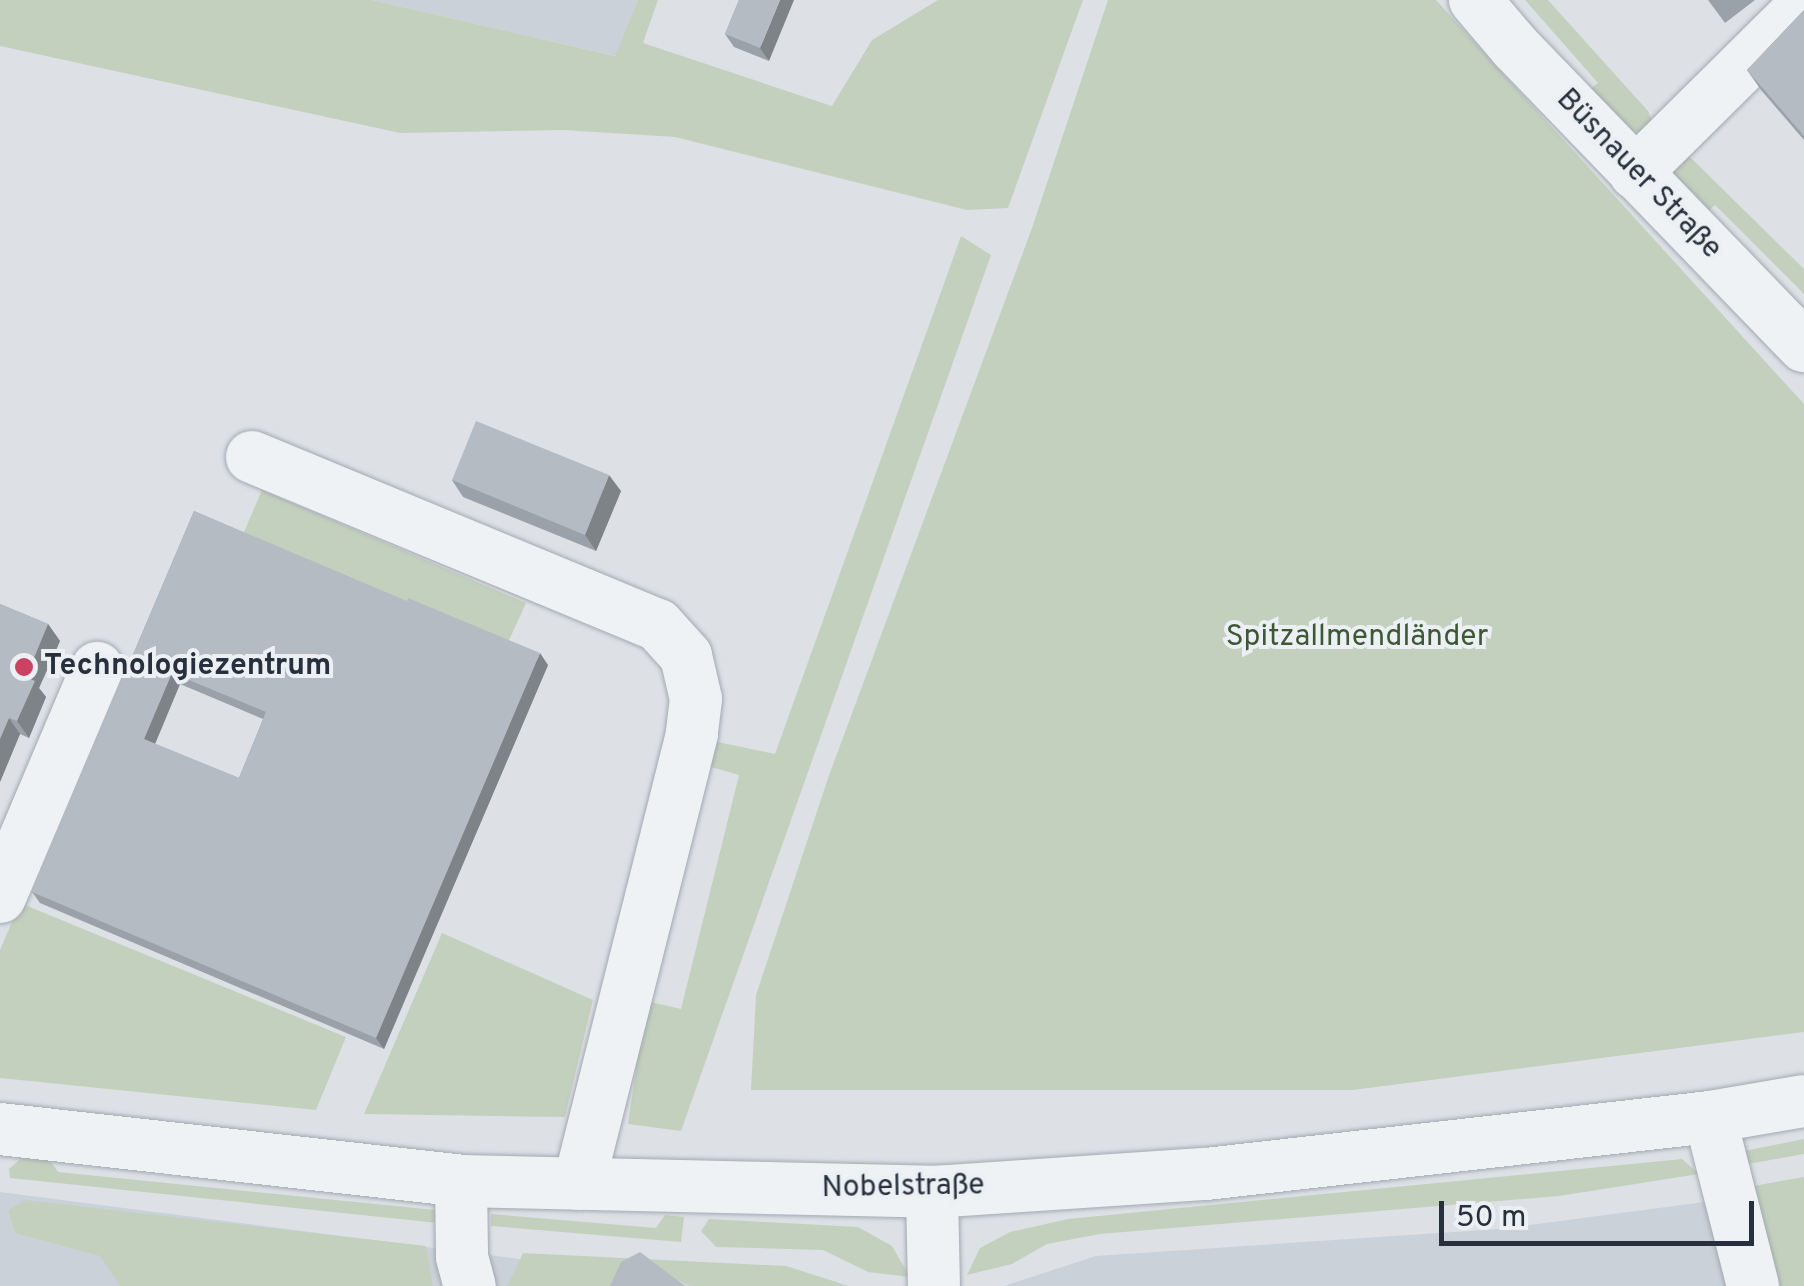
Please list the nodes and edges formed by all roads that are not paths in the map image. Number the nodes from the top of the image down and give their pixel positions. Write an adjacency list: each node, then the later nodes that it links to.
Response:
1 (1475, 0): 3 (street, Büsnauer Straße)
2 (1804, 6): 3 (street)
3 (1635, 173): 4 (street, Büsnauer Straße)
4 (1804, 346)
5 (252, 457): 12 (street)
6 (97, 668): 7 (street)
7 (0, 896)
8 (1804, 1101): 9 (street, Nobelstraße)
9 (1710, 1118): 13 (street, Nobelstraße); 16 (street)
10 (0, 1129): 11 (street, Nobelstraße)
11 (461, 1181): 12 (street, Nobelstraße); 14 (street)
12 (579, 1184): 13 (street, Nobelstraße)
13 (932, 1192): 15 (street)
14 (470, 1286)
15 (934, 1286)
16 (1752, 1286)

